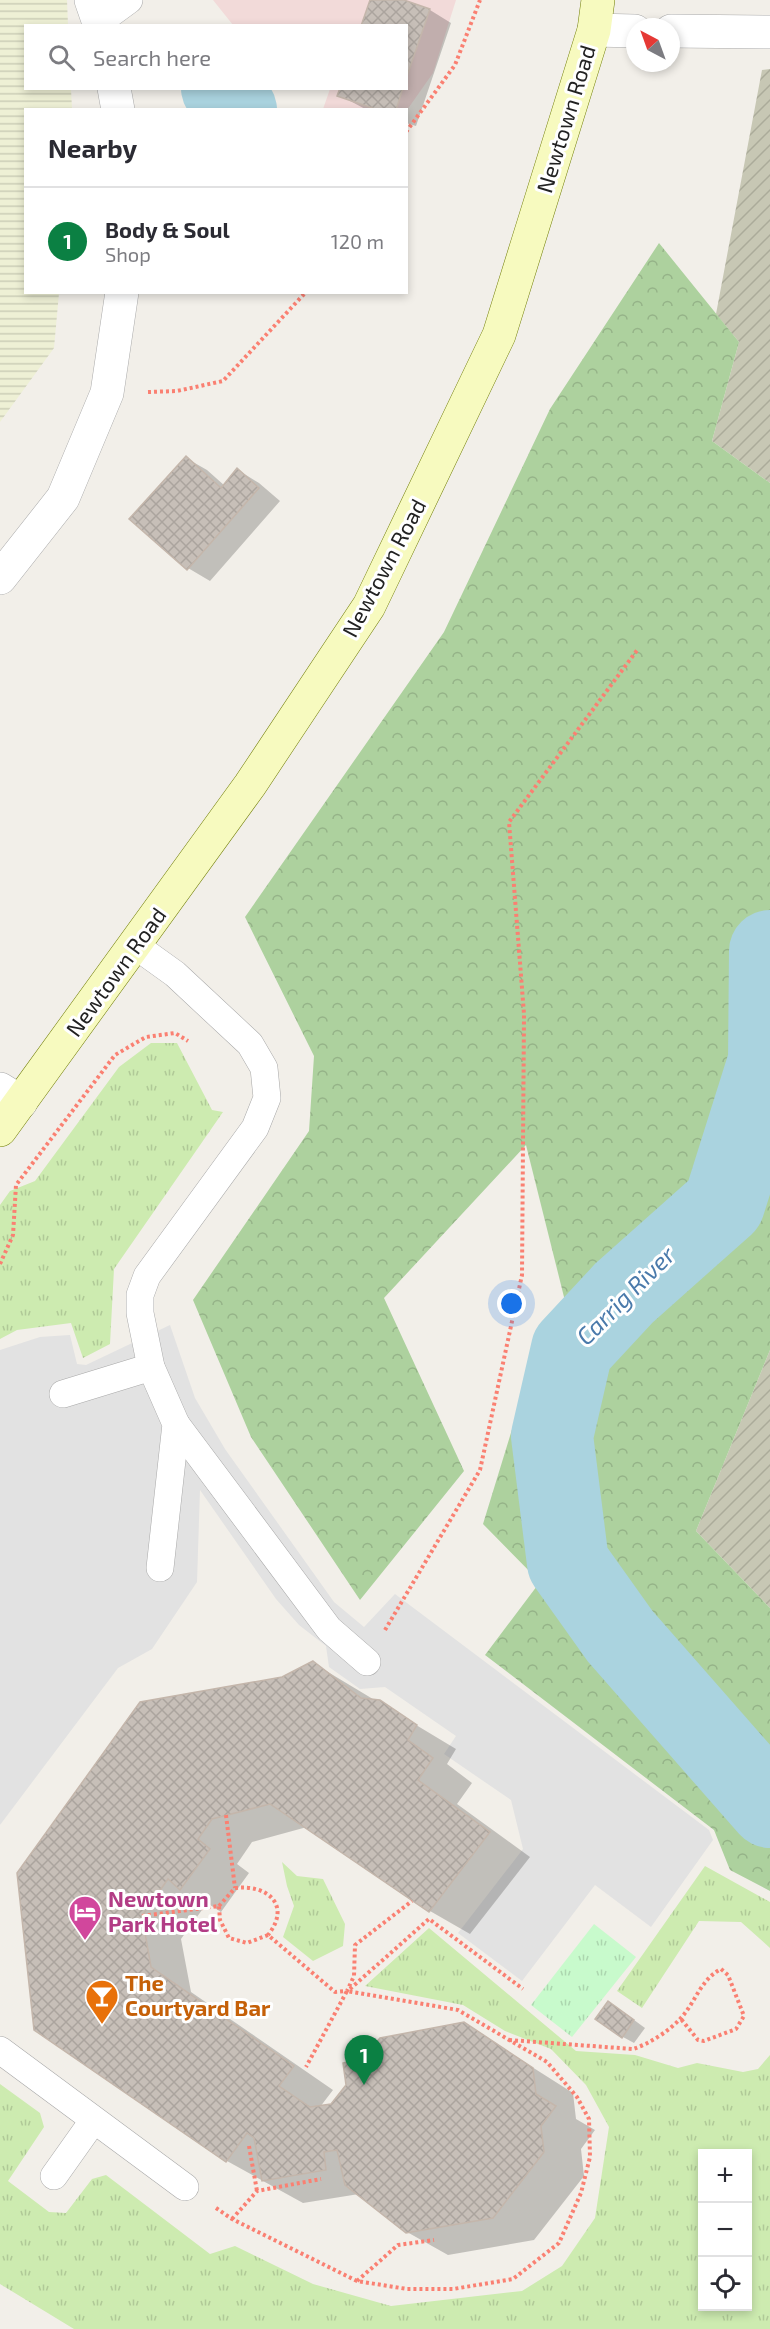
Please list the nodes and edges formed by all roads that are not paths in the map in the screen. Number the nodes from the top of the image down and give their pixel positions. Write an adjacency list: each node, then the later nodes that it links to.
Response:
1 (129, 0): 3 (lane)
2 (596, 15): 4 (street); 11 (main road, Newtown Road)
3 (97, 16)
4 (626, 27)
5 (680, 31): 6 (street)
6 (770, 32)
7 (114, 90): 8 (street)
8 (118, 108)
9 (122, 294): 10 (street)
10 (0, 578)
11 (136, 946): 12 (main road, Newtown Road); 14 (lane)
12 (10, 1095): 13 (main road, Newtown Road)
13 (0, 1131)
14 (151, 1367): 15 (lane); 16 (lane)
15 (63, 1394)
16 (176, 1424): 17 (lane); 18 (lane)
17 (160, 1568)
18 (367, 1662)
19 (0, 2050): 20 (lane)
20 (93, 2121): 21 (lane); 22 (lane)
21 (54, 2176)
22 (185, 2187)

